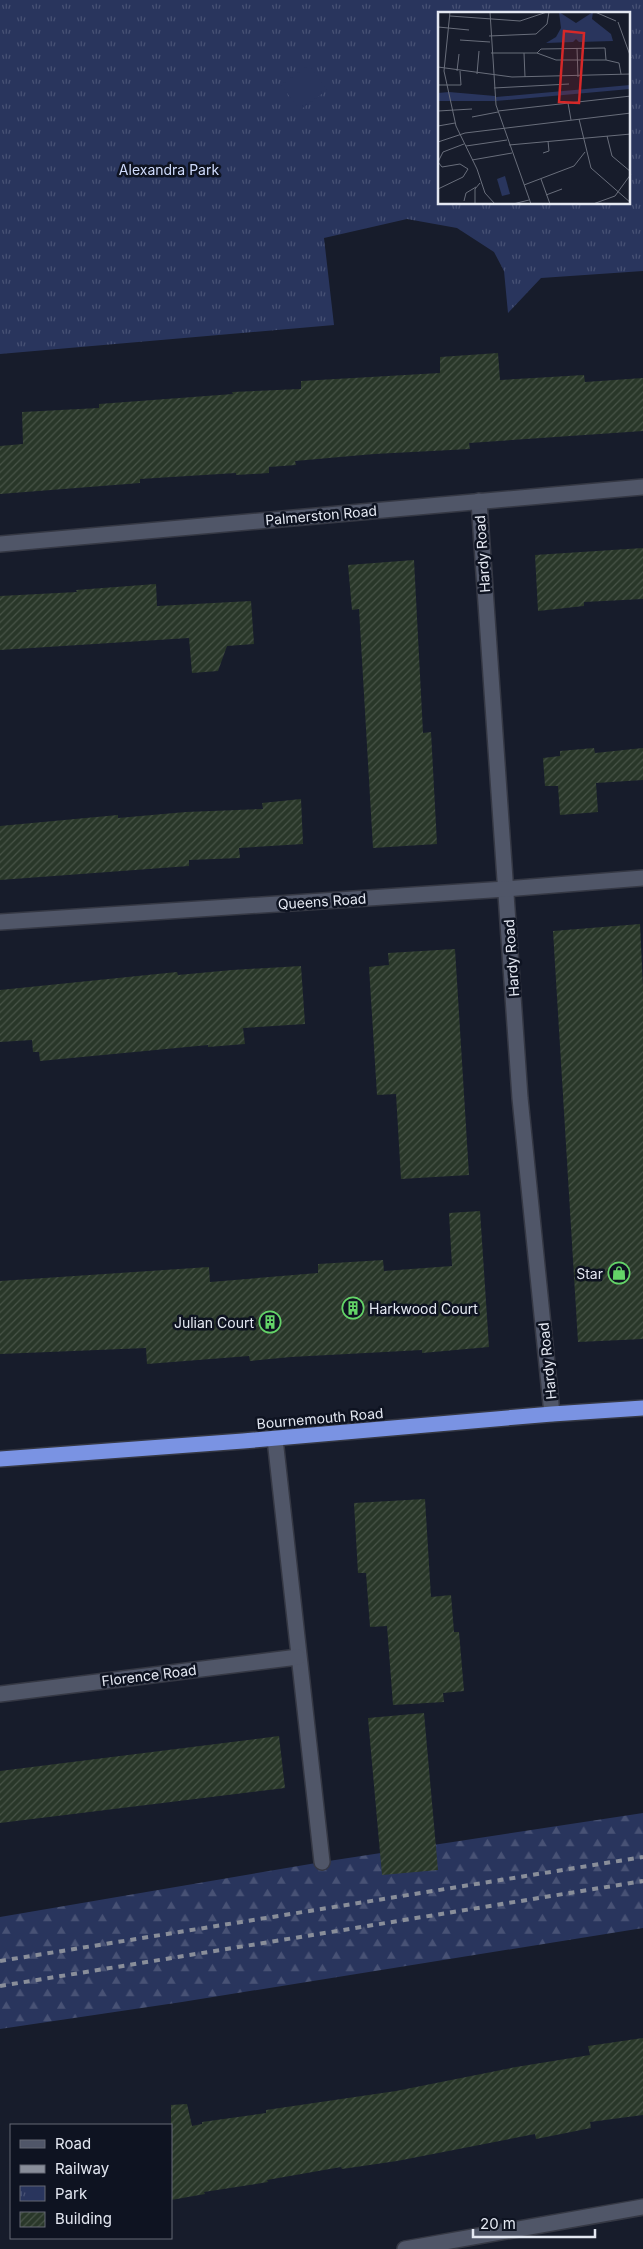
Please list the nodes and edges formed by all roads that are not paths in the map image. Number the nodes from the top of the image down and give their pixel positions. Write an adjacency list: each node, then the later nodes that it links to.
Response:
1 (643, 487): 2 (street, Palmerston Road)
2 (479, 501): 3 (street, Palmerston Road); 5 (street, Hardy Road)
3 (0, 544)
4 (643, 878): 5 (street, Queens Road)
5 (506, 890): 6 (street, Queens Road); 8 (street, Hardy Road)
6 (0, 922)
7 (643, 1408): 8 (highway, Bournemouth Road)
8 (552, 1414): 9 (highway, Bournemouth Road)
9 (275, 1438): 10 (highway, Bournemouth Road); 11 (street)
10 (0, 1459)
11 (298, 1657): 12 (street, Florence Road); 13 (street)
12 (0, 1694)
13 (322, 1862)
14 (643, 2207): 15 (street)
15 (405, 2249)

